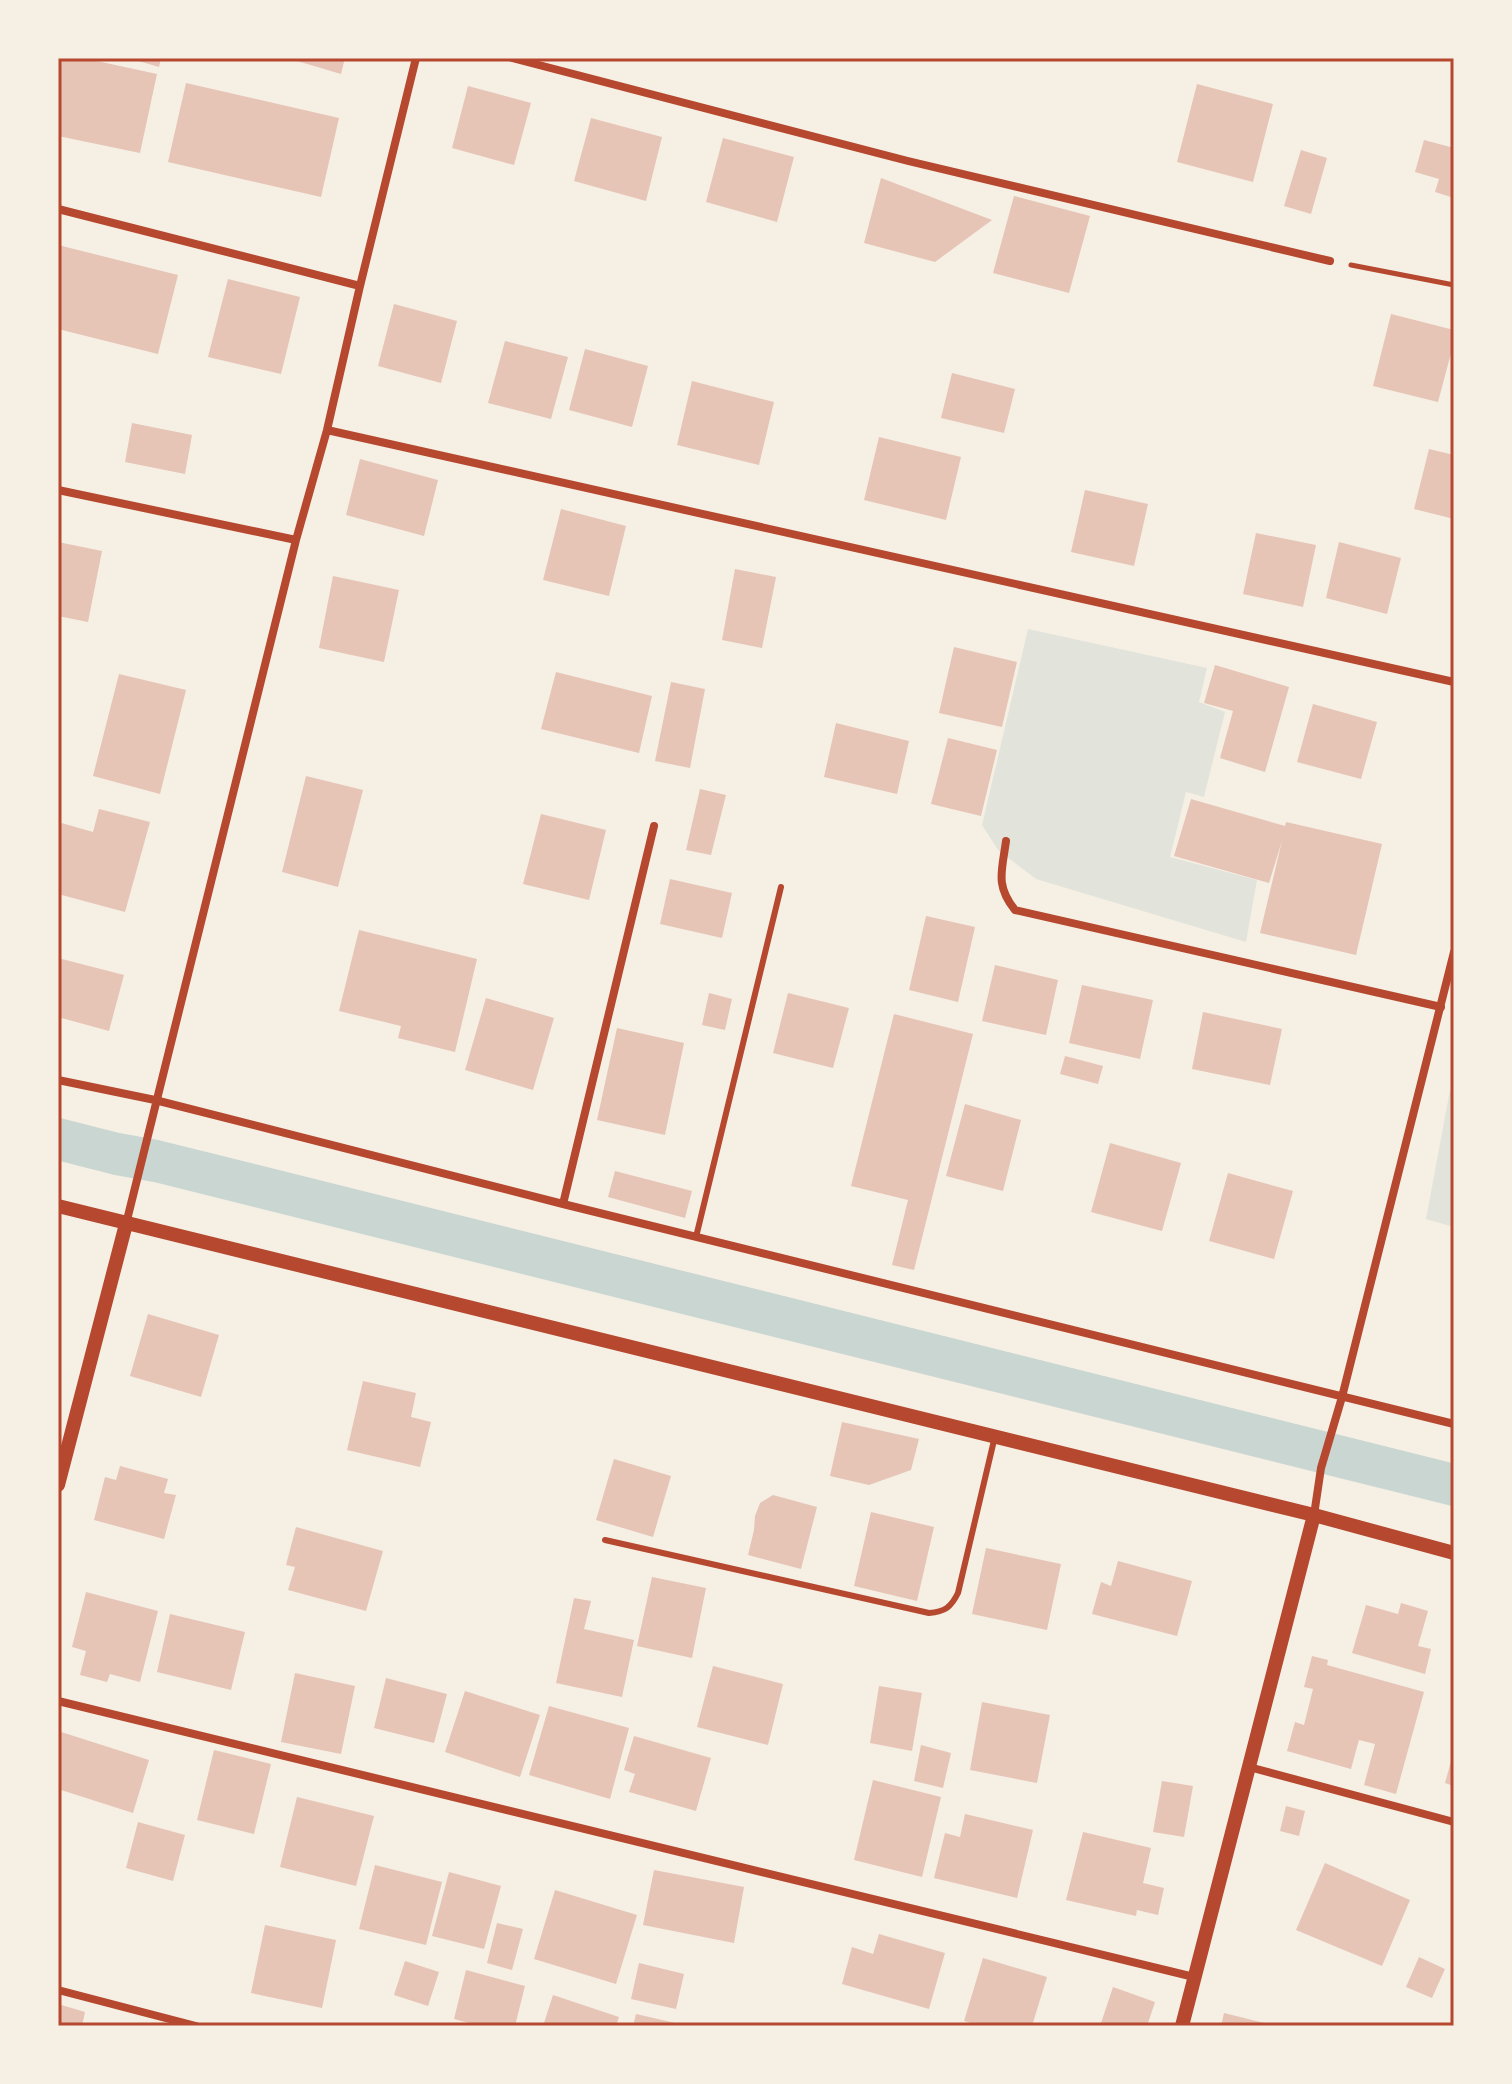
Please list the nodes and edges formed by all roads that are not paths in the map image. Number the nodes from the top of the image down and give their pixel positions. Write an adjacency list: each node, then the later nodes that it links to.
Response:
1 (416, 58): 5 (street)
2 (512, 58): 4 (street)
3 (58, 209): 5 (street)
4 (1330, 261)
5 (360, 286): 6 (street)
6 (327, 430): 8 (street); 9 (street)
7 (58, 490): 8 (street)
8 (296, 540): 16 (street)
9 (1454, 682)
10 (654, 826): 17 (street)
11 (1006, 841): 14 (street)
12 (781, 887): 20 (lane)
13 (1454, 952): 14 (street)
14 (1441, 1007): 21 (street)
15 (58, 1080): 16 (street)
16 (155, 1100): 17 (street); 19 (street)
17 (563, 1204): 20 (street)
18 (58, 1206): 19 (street)
19 (126, 1224): 23 (street); 24 (street)
20 (696, 1237): 21 (street)
21 (1342, 1397): 22 (street); 25 (street)
22 (1454, 1424)
23 (995, 1436): 25 (street); 26 (lane)
24 (58, 1485)
25 (1314, 1515): 27 (street); 29 (street)
26 (605, 1540)
27 (1454, 1553)
28 (58, 1701): 31 (street)
29 (1249, 1767): 30 (street); 31 (street)
30 (1454, 1822)
31 (1194, 1977): 34 (street)
32 (58, 1990): 33 (street)
33 (196, 2026)
34 (1182, 2026)

